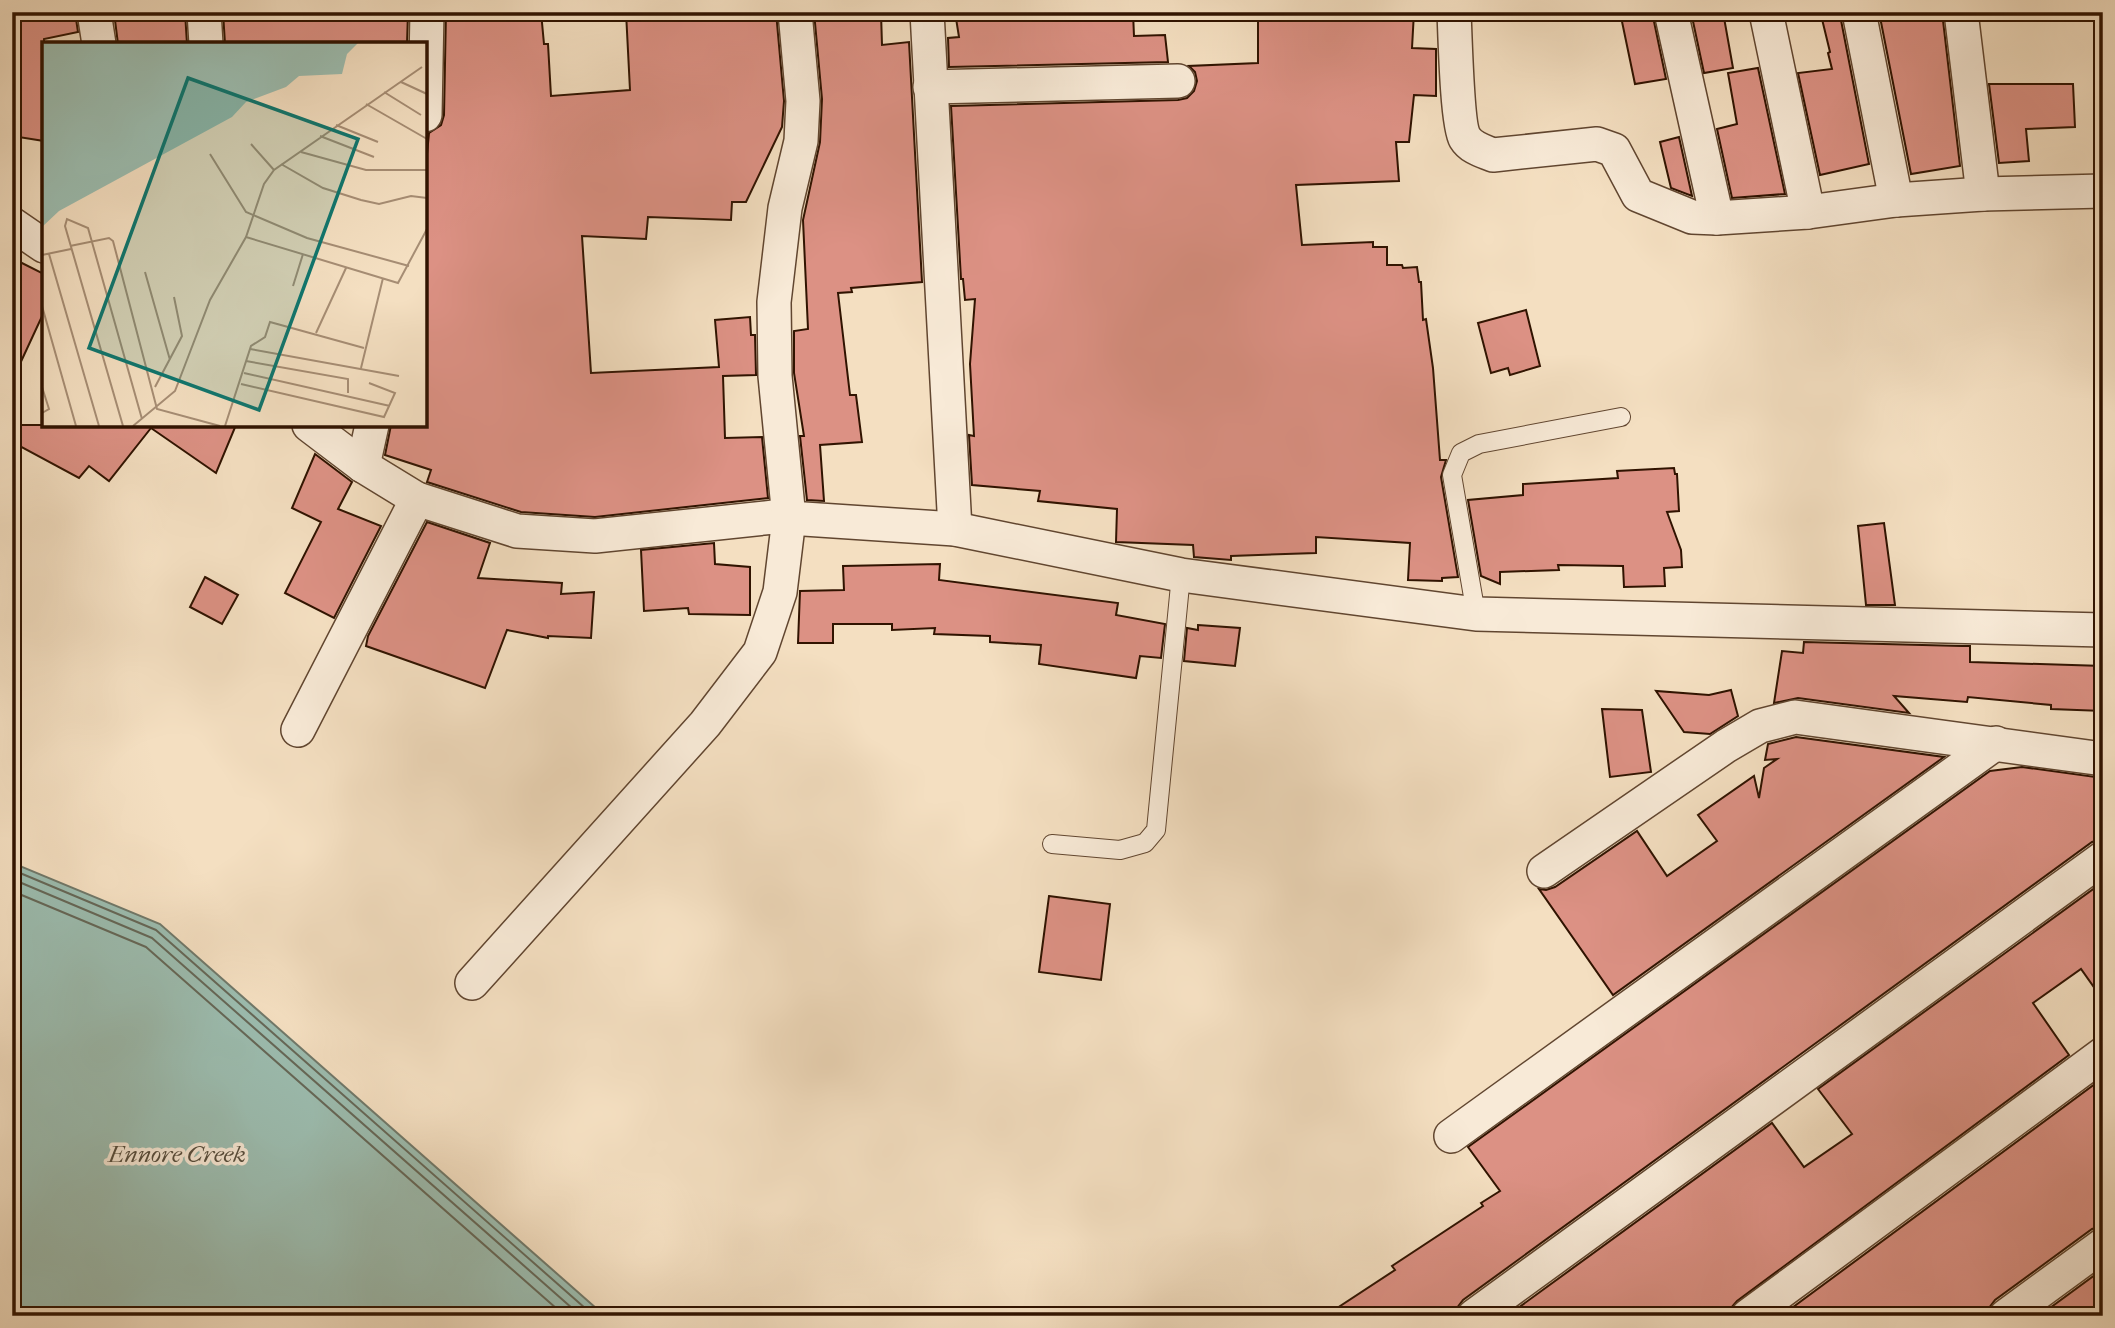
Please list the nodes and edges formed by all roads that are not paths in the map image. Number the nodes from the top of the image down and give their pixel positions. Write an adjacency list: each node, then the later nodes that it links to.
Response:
1 (94, 12): 11 (street)
2 (204, 12): 12 (street)
3 (427, 12): 13 (street)
4 (795, 12): 28 (street)
5 (927, 12): 15 (street)
6 (1454, 12): 20 (street)
7 (1671, 12): 20 (street)
8 (1766, 12): 19 (street)
9 (1859, 12): 18 (street)
10 (1961, 12): 17 (street)
11 (99, 42)
12 (206, 42)
13 (426, 42)
14 (1178, 81): 15 (street)
15 (930, 87): 29 (street)
16 (2103, 191): 17 (street)
17 (1983, 194): 18 (street)
18 (1896, 200): 19 (street)
19 (1808, 212): 20 (street)
20 (1717, 218)
21 (12, 224): 22 (street)
22 (42, 245)
23 (1621, 417): 31 (lane)
24 (312, 427): 26 (street)
25 (372, 427): 26 (street)
26 (363, 466): 27 (street)
27 (417, 499): 28 (street); 33 (street)
28 (789, 518): 29 (street); 39 (street)
29 (955, 528): 30 (street)
30 (1181, 575): 31 (street); 36 (lane)
31 (1476, 614): 32 (street)
32 (2103, 630)
33 (298, 730)
34 (1996, 743): 35 (street); 38 (street); 41 (street)
35 (2103, 759)
36 (1052, 844)
37 (2103, 858): 43 (street)
38 (1544, 871)
39 (472, 983)
40 (2103, 1054): 44 (street)
41 (1451, 1136)
42 (2103, 1245): 45 (street)
43 (1474, 1316)
44 (1748, 1316)
45 (2006, 1316)

